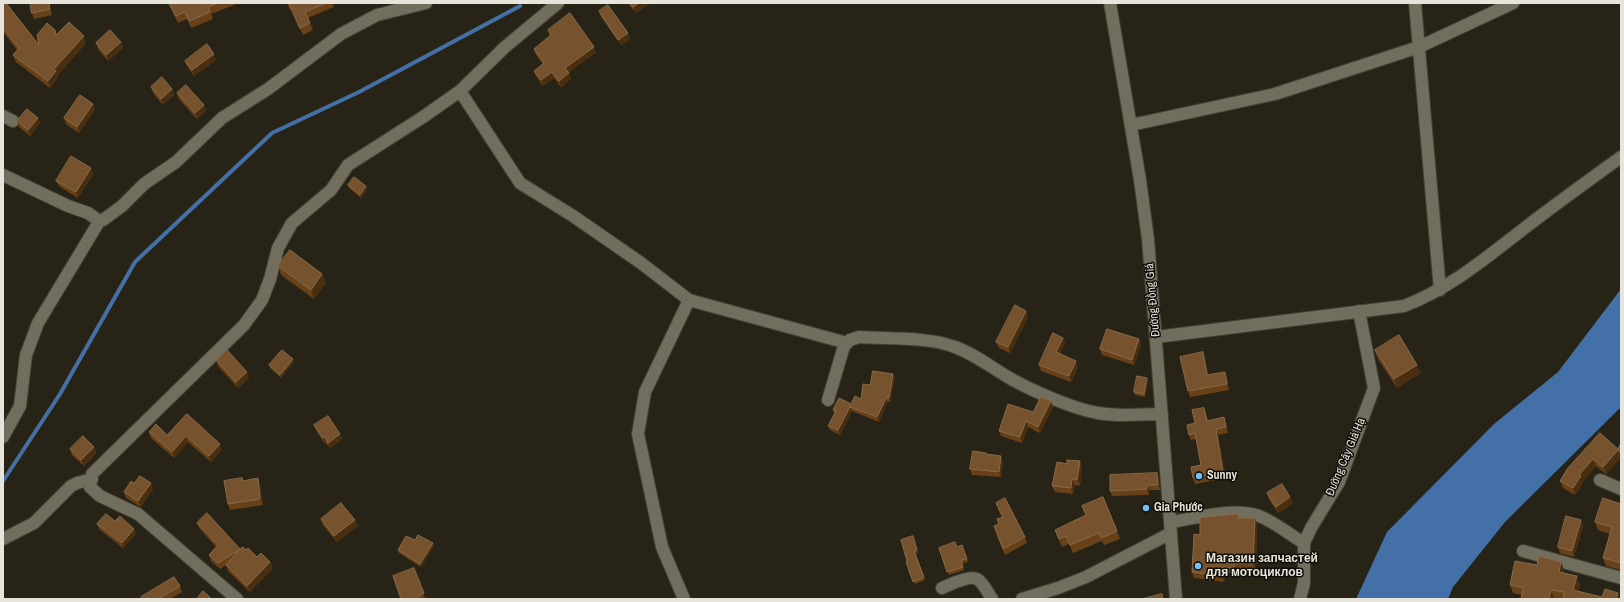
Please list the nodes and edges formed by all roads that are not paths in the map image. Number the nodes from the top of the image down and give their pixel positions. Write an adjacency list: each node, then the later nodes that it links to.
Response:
1 (426, 3): 11 (street)
2 (558, 3): 7 (street)
3 (1110, 3): 8 (street, Đường Đồng Giá)
4 (1415, 3): 6 (street)
5 (1513, 3): 6 (street)
6 (1419, 47): 8 (street); 12 (street)
7 (460, 91): 13 (street); 20 (street)
8 (1131, 125): 15 (street, Đường Đồng Giá)
9 (1621, 157): 12 (street)
10 (3, 175): 11 (street)
11 (100, 220): 19 (street)
12 (1440, 290): 14 (street)
13 (690, 300): 16 (street); 30 (street)
14 (1359, 312): 15 (street); 25 (street, Đường Cây Giá Hạ)
15 (1156, 337): 18 (street, Đường Đồng Giá)
16 (847, 343): 17 (street); 18 (street)
17 (828, 400)
18 (1162, 414): 23 (street, Đường Đồng Giá)
19 (3, 437)
20 (92, 479): 24 (street); 29 (street)
21 (1600, 480): 22 (street)
22 (1621, 489)
23 (1170, 528): 25 (street); 32 (street); 33 (street, Đường Đồng Giá)
24 (3, 540)
25 (1304, 544): 34 (street, Đường Cây Giá Hạ)
26 (1524, 551): 27 (street)
27 (1621, 578)
28 (942, 588): 31 (street)
29 (237, 599)
30 (684, 599)
31 (992, 599)
32 (1022, 599)
33 (1176, 599)
34 (1300, 599)

